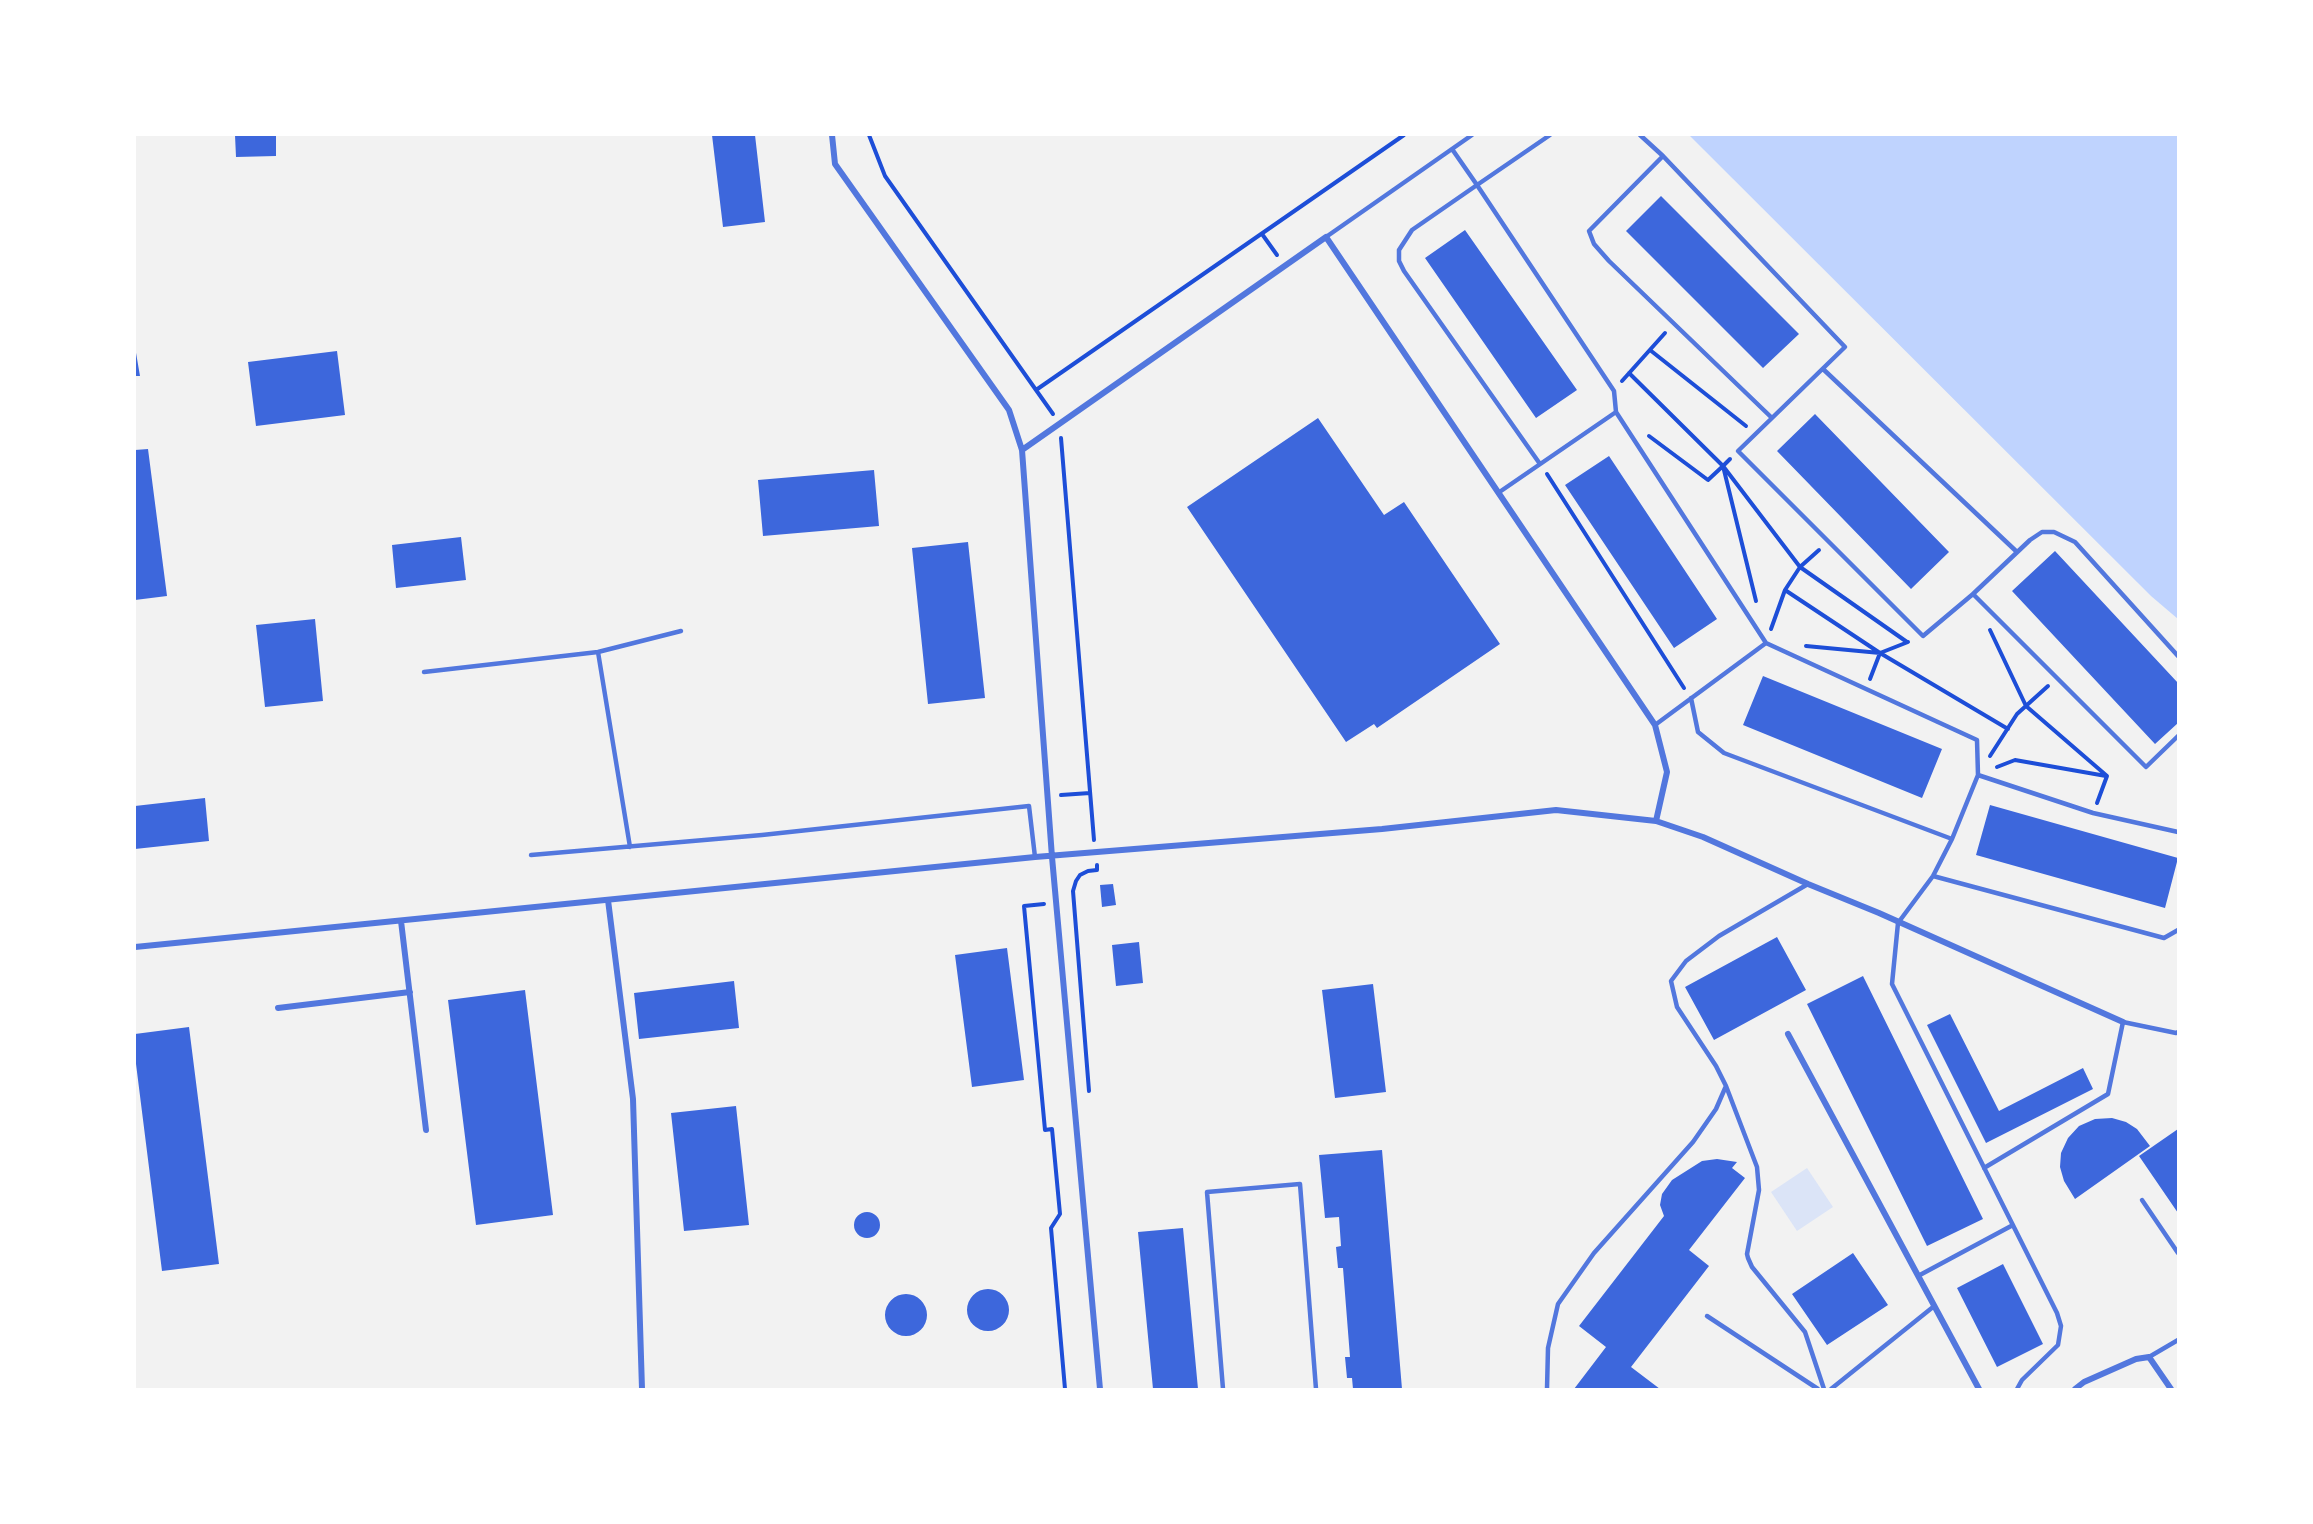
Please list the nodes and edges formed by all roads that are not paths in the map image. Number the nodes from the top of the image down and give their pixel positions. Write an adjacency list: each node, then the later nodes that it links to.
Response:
1 (832, 135): 12 (street)
2 (1472, 135): 5 (lane)
3 (1550, 135): 7 (lane)
4 (1640, 135): 6 (lane)
5 (1452, 149): 7 (lane); 8 (lane)
6 (1663, 156): 9 (lane); 11 (lane)
7 (1477, 185): 10 (lane); 13 (lane)
8 (1326, 237): 12 (street); 14 (street)
9 (1823, 369): 11 (lane); 15 (lane)
10 (1616, 412): 13 (lane); 18 (lane)
11 (1772, 418): 16 (lane)
12 (1022, 450): 32 (street)
13 (1540, 464): 14 (lane)
14 (1498, 494): 23 (street)
15 (2017, 552): 16 (lane); 20 (lane)
16 (1972, 594): 24 (lane)
17 (681, 631): 19 (lane)
18 (1766, 643): 22 (lane); 25 (lane)
19 (598, 652): 21 (lane); 29 (lane)
20 (2178, 656)
21 (424, 672)
22 (1691, 698): 23 (lane); 28 (lane)
23 (1655, 725): 26 (street)
24 (2178, 736)
25 (1978, 775): 27 (lane); 28 (lane)
26 (1656, 821): 32 (street); 34 (street)
27 (2178, 832)
28 (1952, 839): 33 (lane)
29 (630, 847): 30 (lane); 31 (lane)
30 (531, 855)
31 (1035, 857): 32 (street); 35 (street)
32 (1052, 857): 57 (street)
33 (1933, 876): 37 (lane); 38 (lane)
34 (1808, 884): 37 (street); 45 (lane)
35 (608, 900): 36 (street); 56 (street)
36 (401, 921): 39 (street); 40 (street)
37 (1898, 923): 42 (street); 47 (lane)
38 (2178, 930)
39 (135, 947)
40 (410, 992): 41 (street); 46 (street)
41 (278, 1008)
42 (2122, 1022): 43 (lane); 47 (lane)
43 (2178, 1032)
44 (1788, 1034): 51 (street)
45 (1726, 1086): 60 (lane); 62 (lane)
46 (426, 1131)
47 (1984, 1168): 49 (lane)
48 (2142, 1200): 50 (lane)
49 (2013, 1225): 51 (lane); 65 (lane)
50 (2178, 1253)
51 (1918, 1276): 52 (street)
52 (1933, 1307): 63 (lane); 64 (street)
53 (1707, 1316): 61 (lane)
54 (2178, 1340): 55 (lane)
55 (2149, 1358): 66 (street); 67 (street)
56 (642, 1389)
57 (1100, 1389)
58 (1223, 1389): 59 (lane)
59 (1316, 1389)
60 (1547, 1389)
61 (1818, 1389)
62 (1824, 1389)
63 (1832, 1389)
64 (1978, 1389)
65 (2017, 1389)
66 (2075, 1389)
67 (2171, 1389)

